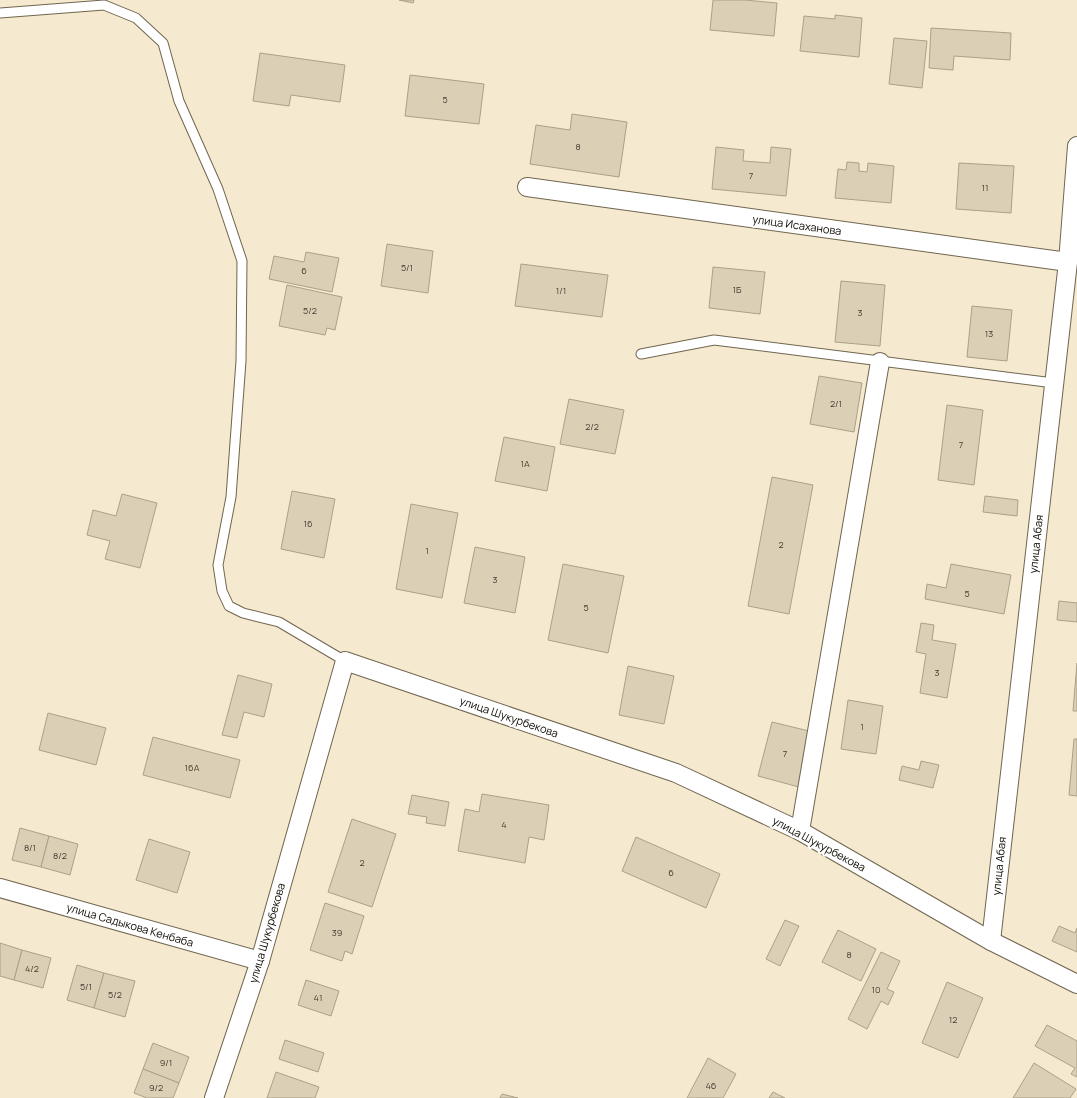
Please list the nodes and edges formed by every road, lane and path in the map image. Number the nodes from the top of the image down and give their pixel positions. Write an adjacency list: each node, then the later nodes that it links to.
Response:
1 (0, 13): 8 (lane)
2 (1077, 146): 4 (street, улица Абая)
3 (527, 187): 4 (street, улица Исаханова)
4 (1068, 262): 7 (street, улица Абая)
5 (641, 354): 6 (lane)
6 (880, 362): 7 (lane); 9 (street)
7 (1054, 382): 11 (street, улица Абая)
8 (345, 661): 9 (street, улица Шукурбекова); 12 (street, улица Шукурбекова)
9 (800, 831): 11 (street, улица Шукурбекова)
10 (0, 888): 12 (street, улица Садыкова Кенбаба)
11 (991, 941): 13 (street, улица Шукурбекова)
12 (260, 961): 14 (street, улица Шукурбекова)
13 (1077, 984)
14 (214, 1098)

